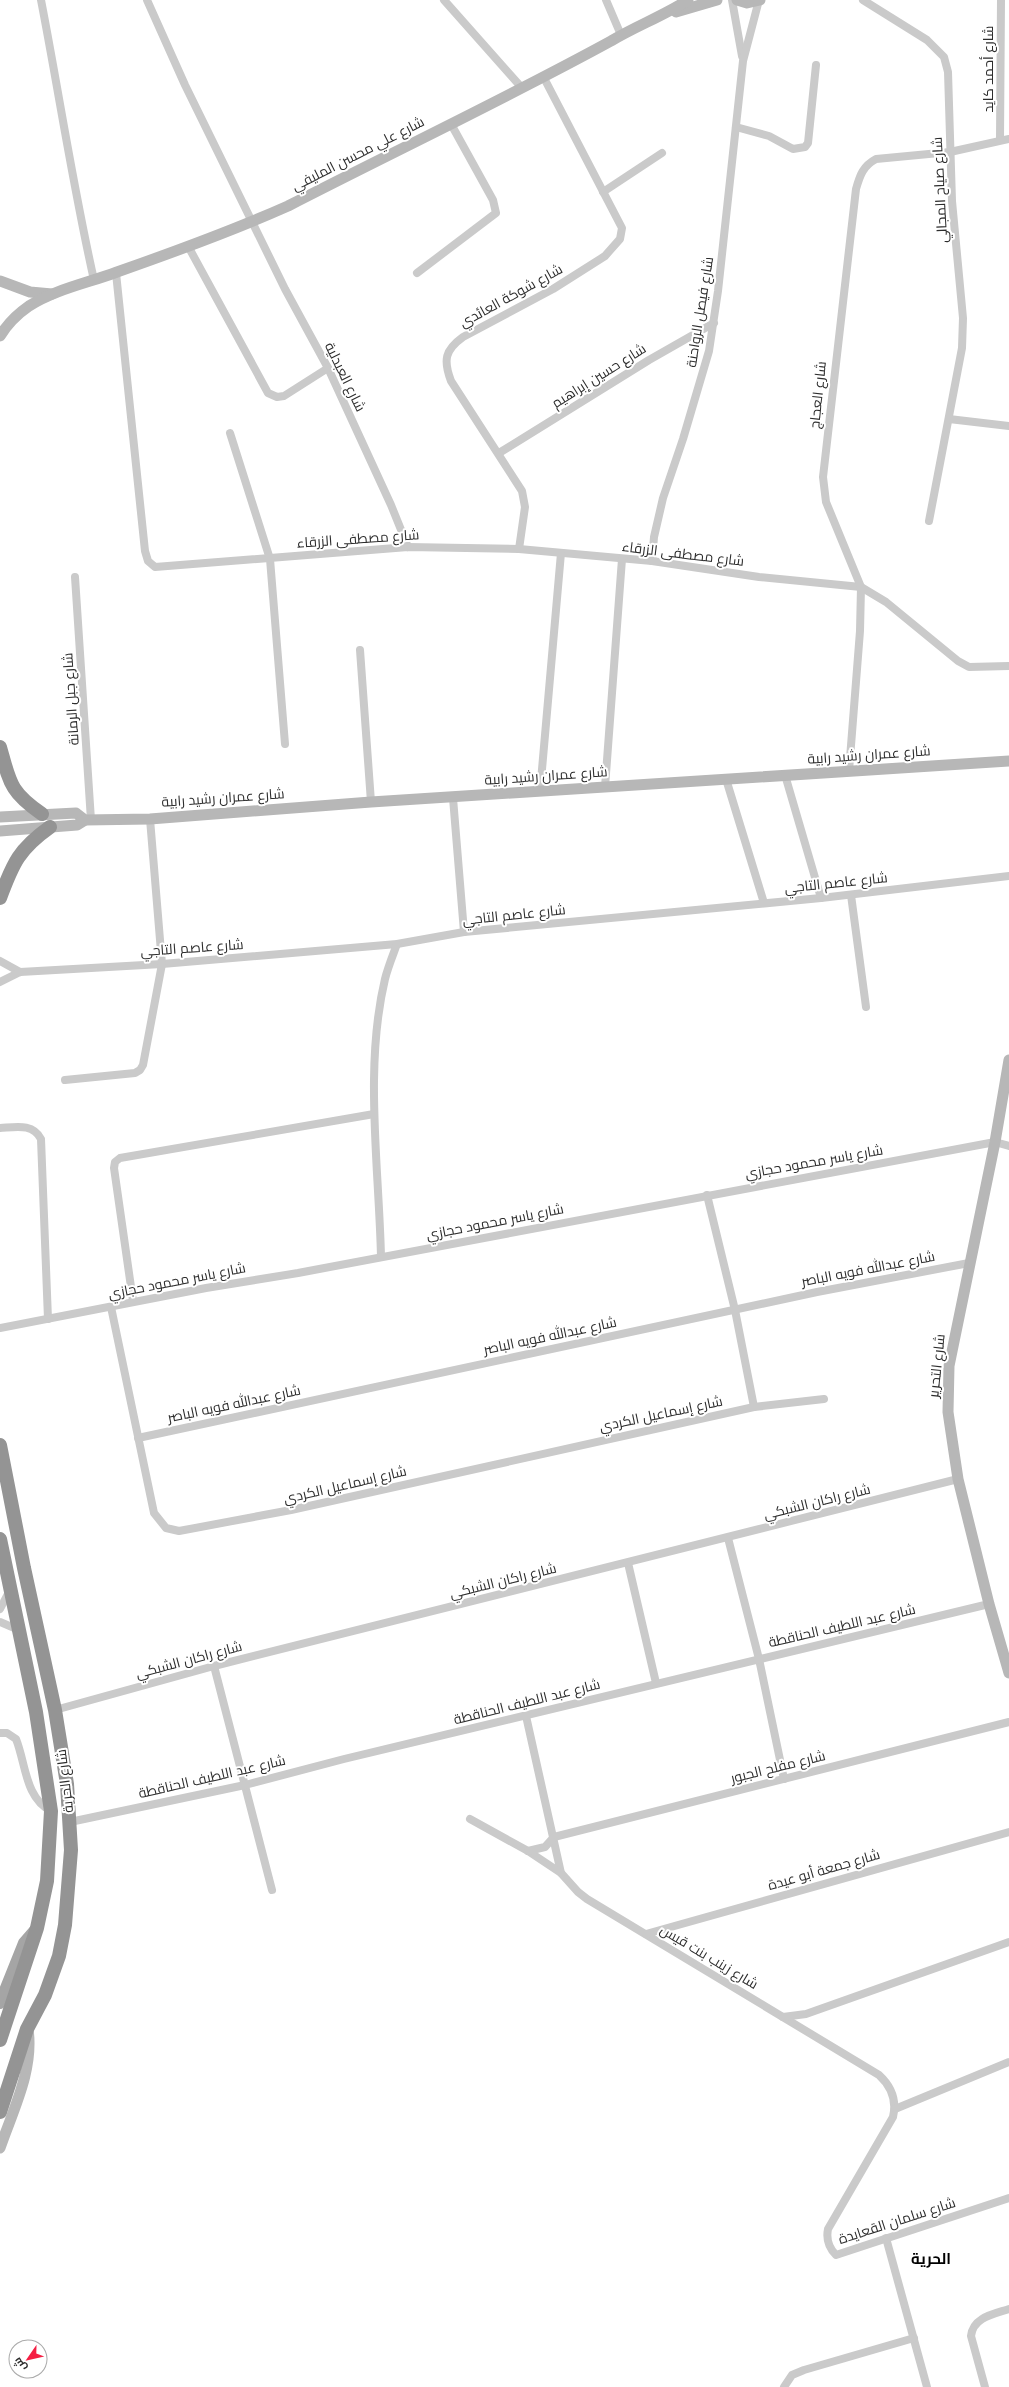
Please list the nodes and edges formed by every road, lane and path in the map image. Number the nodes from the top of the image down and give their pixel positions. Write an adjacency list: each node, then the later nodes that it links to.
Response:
1 (41, 0): 29 (street)
2 (147, 0): 25 (street, شارع العبدلية)
3 (444, 0): 17 (street)
4 (606, 0): 13 (street)
5 (688, 0): 12 (street, شارع علي محسن المليفي)
6 (717, 0): 12 (street, شارع علي محسن المليفي)
7 (732, 0): 14 (street, شارع فيصل الرواحنة)
8 (737, 0): 9 (street)
9 (760, 0): 14 (street, شارع فيصل الرواحنة)
10 (863, 0): 22 (street, شارع صياح المجالي)
11 (1001, 0): 20 (street, شارع أحمد كايد)
12 (666, 14): 13 (street, شارع علي محسن المليفي)
13 (621, 35): 16 (street, شارع علي محسن المليفي)
14 (743, 61): 19 (street, شارع فيصل الرواحنة)
15 (816, 64): 19 (street)
16 (544, 78): 17 (street, شارع علي محسن المليفي); 24 (street, شارع شوكة العائدي)
17 (522, 88): 18 (street, شارع علي محسن المليفي)
18 (451, 124): 25 (street, شارع علي محسن المليفي); 28 (street)
19 (736, 127): 32 (street, شارع فيصل الرواحنة)
20 (1000, 139): 21 (street, شارع العجاج); 22 (street, شارع العجاج)
21 (1009, 139)
22 (950, 152): 35 (street, شارع صياح المجالي); 47 (street, شارع العجاج)
23 (662, 154): 24 (street)
24 (604, 192): 38 (street, شارع شوكة العائدي)
25 (253, 222): 26 (street, شارع علي محسن المليفي); 34 (street, شارع العبدلية)
26 (188, 246): 27 (street, شارع علي محسن المليفي); 34 (street)
27 (116, 273): 29 (street, شارع علي محسن المليفي); 43 (street, شارع مصطفى الزرقاء)
28 (417, 273)
29 (94, 280): 31 (street, شارع علي محسن المليفي)
30 (0, 281): 31 (street, شارع علي محسن المليفي)
31 (52, 294): 33 (street, شارع علي محسن المليفي)
32 (714, 323): 38 (street, شارع حسين إبراهيم); 45 (street, شارع فيصل الرواحنة)
33 (0, 336)
34 (328, 368): 40 (street, شارع العبدلية)
35 (949, 419): 36 (street); 39 (street, شارع صياح المجالي)
36 (1009, 426)
37 (230, 433): 43 (street)
38 (499, 454): 41 (street, شارع شوكة العائدي)
39 (929, 521)
40 (408, 547): 41 (street, شارع مصطفى الزرقاء); 43 (street, شارع مصطفى الزرقاء)
41 (519, 549): 42 (street, شارع مصطفى الزرقاء)
42 (561, 553): 44 (street, شارع مصطفى الزرقاء); 57 (street)
43 (270, 559): 50 (street)
44 (622, 559): 45 (street, شارع مصطفى الزرقاء); 56 (street)
45 (652, 561): 47 (street, شارع مصطفى الزرقاء)
46 (75, 577): 63 (street, شارع جبل الرمانة)
47 (861, 587): 49 (street); 53 (street, شارع العجاج)
48 (360, 650): 59 (street)
49 (1009, 666)
50 (285, 744)
51 (0, 747): 60 (highway)
52 (1009, 761): 53 (street, شارع عمران رشيد رابية)
53 (850, 771): 54 (street, شارع عمران رشيد رابية)
54 (785, 775): 55 (street, شارع عمران رشيد رابية); 69 (street)
55 (726, 780): 56 (street, شارع عمران رشيد رابية); 70 (street)
56 (605, 787): 57 (street, شارع عمران رشيد رابية)
57 (540, 792): 58 (street, شارع عمران رشيد رابية)
58 (453, 798): 59 (street, شارع عمران رشيد رابية); 71 (street)
59 (371, 802): 62 (street, شارع عمران رشيد رابية)
60 (42, 814): 61 (street, شارع عمران رشيد رابية); 63 (street, شارع عمران رشيد رابية)
61 (0, 817)
62 (150, 819): 63 (street, شارع عمران رشيد رابية); 74 (street)
63 (88, 820): 64 (street, شارع عمران رشيد رابية)
64 (50, 827): 65 (street, شارع عمران رشيد رابية); 68 (highway)
65 (0, 830)
66 (1009, 876): 67 (street, شارع عاصم التاجي)
67 (851, 895): 69 (street, شارع عاصم التاجي); 77 (street)
68 (0, 898)
69 (821, 898): 70 (street, شارع عاصم التاجي)
70 (764, 903): 71 (street, شارع عاصم التاجي)
71 (464, 932): 72 (street, شارع عاصم التاجي)
72 (397, 944): 74 (street, شارع عاصم التاجي); 80 (street)
73 (0, 960): 75 (street)
74 (162, 964): 75 (street, شارع عاصم التاجي); 79 (street)
75 (20, 972): 76 (street, شارع عاصم التاجي)
76 (0, 982)
77 (866, 1007)
78 (1009, 1060): 82 (street, شارع التحرير)
79 (65, 1080)
80 (374, 1114): 85 (street); 87 (street)
81 (0, 1128): 90 (street)
82 (995, 1142): 83 (street); 84 (street, شارع ياسر محمود حجازي); 86 (street, شارع التحرير)
83 (1009, 1146)
84 (707, 1195): 85 (street, شارع ياسر محمود حجازي); 89 (street)
85 (381, 1257): 87 (street, شارع ياسر محمود حجازي)
86 (969, 1263): 89 (street, شارع عبدالله فويه الباصر); 96 (street, شارع التحرير)
87 (133, 1302): 88 (street, شارع ياسر محمود حجازي)
88 (111, 1307): 90 (street, شارع ياسر محمود حجازي); 94 (street, شارع إسماعيل الكردي)
89 (735, 1310): 93 (street); 94 (street, شارع عبدالله فويه الباصر)
90 (48, 1319): 91 (street, شارع ياسر محمود حجازي)
91 (0, 1328)
92 (824, 1399): 93 (street, شارع إسماعيل الكردي)
93 (754, 1407): 94 (street, شارع إسماعيل الكردي)
94 (138, 1438)
95 (0, 1445): 109 (highway, شارع الحرية)
96 (958, 1479): 97 (street, شارع راكان الشبكي); 101 (street, شارع التحرير)
97 (728, 1538): 99 (street, شارع راكان الشبكي); 105 (street)
98 (0, 1539): 100 (highway, شارع الحرية)
99 (628, 1563): 106 (street, شارع راكان الشبكي); 108 (street)
100 (10, 1590): 102 (street); 104 (highway, شارع الحرية)
101 (989, 1604): 105 (street, شارع عبد اللطيف الحناقطة); 107 (street, شارع التحرير)
102 (0, 1609)
103 (0, 1622): 104 (street)
104 (19, 1630): 115 (highway, شارع الحرية)
105 (759, 1659): 108 (street, شارع عبد اللطيف الحناقطة); 113 (street)
106 (214, 1666): 109 (street, شارع راكان الشبكي); 114 (street)
107 (1009, 1673)
108 (656, 1683): 110 (street, شارع عبد اللطيف الحناقطة)
109 (56, 1710): 117 (highway, شارع الحرية)
110 (526, 1716): 114 (street, شارع عبد اللطيف الحناقطة); 119 (street)
111 (1009, 1722): 113 (street, شارع مفلح الجبور)
112 (0, 1733): 115 (street)
113 (784, 1779): 119 (street, شارع مفلح الجبور)
114 (245, 1785): 117 (street, شارع عبد اللطيف الحناقطة); 122 (street)
115 (51, 1811): 123 (highway, شارع الحرية)
116 (470, 1819): 120 (street, شارع زينب بنت قيس)
117 (70, 1822): 128 (highway, شارع الحرية)
118 (1009, 1832): 124 (street, شارع جمعة أبو عيدة)
119 (554, 1837): 120 (street); 121 (street)
120 (528, 1851): 121 (street, شارع زينب بنت قيس)
121 (561, 1873): 124 (street, شارع زينب بنت قيس)
122 (272, 1890)
123 (37, 1928): 126 (main road); 129 (highway, شارع الحرية)
124 (646, 1934): 127 (street, شارع زينب بنت قيس)
125 (1009, 1942): 127 (street)
126 (0, 2002)
127 (783, 2017): 131 (street)
128 (28, 2029): 132 (highway, شارع الحرية); 133 (street)
129 (0, 2040)
130 (1009, 2062): 131 (street)
131 (895, 2109): 135 (street, شارع سلمان القعايدة)
132 (0, 2112)
133 (0, 2148)
134 (1009, 2198): 135 (street, شارع سلمان القعايدة)
135 (886, 2238): 137 (street)
136 (1009, 2309): 140 (street)
137 (914, 2338): 138 (street); 139 (street)
138 (784, 2387)
139 (927, 2387)
140 (985, 2387)

